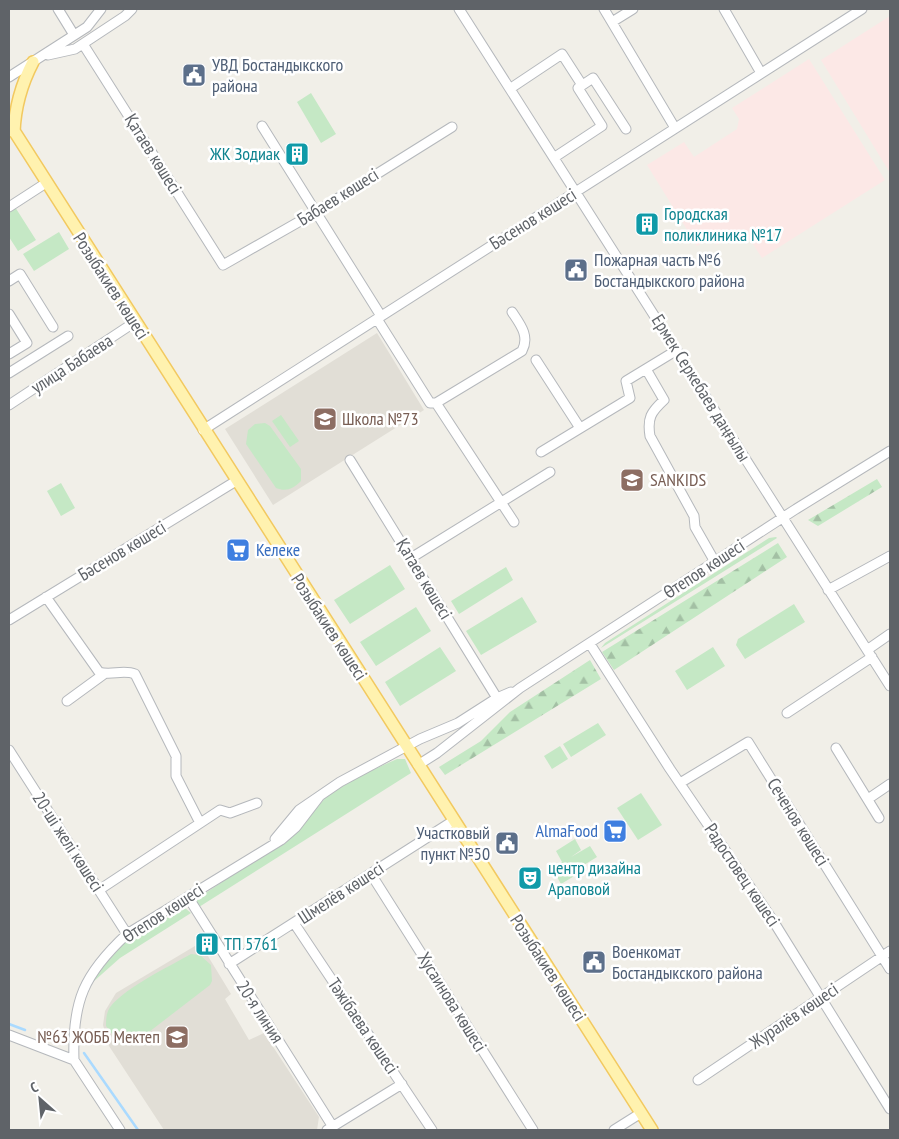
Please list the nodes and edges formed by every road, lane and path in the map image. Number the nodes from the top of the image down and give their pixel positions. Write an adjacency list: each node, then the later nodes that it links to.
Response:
1 (58, 9): 10 (street)
2 (101, 9): 10 (street)
3 (132, 9): 11 (street)
4 (604, 9): 9 (street)
5 (633, 9): 9 (street)
6 (724, 9): 13 (street)
7 (856, 10): 13 (street, Бәсенов көшесі)
8 (462, 12): 16 (street, Ермек Серкебаев даңғылы)
9 (612, 22): 20 (street)
10 (74, 35): 12 (street)
11 (83, 44): 12 (street); 27 (street, Қатаев көшесі)
12 (37, 59): 14 (street); 19 (main road)
13 (761, 73): 20 (street, Бәсенов көшесі)
14 (9, 77)
15 (582, 85): 16 (street); 21 (street); 22 (street)
16 (510, 88): 22 (street, Ермек Серкебаев даңғылы)
17 (262, 126): 26 (street)
18 (452, 127): 26 (street, Бабаев көшесі)
19 (11, 128): 23 (main road, Розыбакиев көшесі)
20 (675, 128): 24 (street, Бәсенов көшесі)
21 (626, 129)
22 (555, 157): 24 (street, Ермек Серкебаев даңғылы)
23 (46, 183): 25 (street); 32 (main road, Розыбакиев көшесі)
24 (576, 191): 31 (street, Бәсенов көшесі); 35 (street, Ермек Серкебаев даңғылы)
25 (9, 207)
26 (316, 212): 27 (street, Бабаев көшесі); 31 (street)
27 (223, 265)
28 (9, 281): 33 (street)
29 (512, 312): 40 (street)
30 (9, 314): 36 (street)
31 (379, 317): 40 (street); 43 (street, Бәсенов көшесі)
32 (134, 322): 41 (street, улица Бабаева); 43 (main road, Розыбакиев көшесі)
33 (53, 327)
34 (68, 336): 39 (street)
35 (677, 350): 38 (street); 50 (street, Ермек Серкебаев даңғылы)
36 (9, 354)
37 (536, 360): 42 (street)
38 (646, 369): 42 (street); 54 (street)
39 (9, 373)
40 (436, 403): 49 (street)
41 (9, 405)
42 (580, 428): 45 (street)
43 (203, 430): 48 (main road, Розыбакиев көшесі)
44 (890, 451): 50 (street, Өтепов көшесі)
45 (541, 452)
46 (350, 460): 53 (street, Қатаев көшесі)
47 (550, 472): 49 (street)
48 (236, 481): 56 (street, Бәсенов көшесі); 67 (main road, Розыбакиев көшесі)
49 (501, 502): 51 (street); 53 (street)
50 (782, 518): 54 (street, Өтепов көшесі); 55 (street, Ермек Серкебаев даңғылы)
51 (514, 522)
52 (890, 556): 55 (street)
53 (411, 558): 64 (street, Қатаев көшесі)
54 (715, 562): 59 (street, Өтепов көшесі)
55 (828, 590): 60 (street, Ермек Серкебаев даңғылы)
56 (46, 598): 57 (street, Бәсенов көшесі); 61 (street)
57 (9, 620)
58 (890, 634): 60 (street)
59 (590, 644): 63 (street, Өтепов көшесі); 71 (street, Радостовец көшесі)
60 (870, 654): 62 (street, Ермек Серкебаев даңғылы); 66 (street)
61 (104, 674): 65 (street); 77 (street)
62 (890, 686)
63 (520, 688): 64 (street, Өтепов көшесі); 70 (street, Өтепов көшесі)
64 (497, 698): 67 (street, Өтепов көшесі)
65 (67, 701)
66 (787, 714)
67 (406, 747): 70 (main road, Розыбакиев көшесі); 80 (street, Өтепов көшесі)
68 (836, 748): 73 (street)
69 (9, 750): 79 (street, 20-ші желі көшесі)
70 (418, 765): 76 (main road, Розыбакиев көшесі)
71 (680, 782): 84 (street, Сеченов көшесі); 87 (street, Радостовец көшесі)
72 (890, 784): 73 (street)
73 (868, 799): 75 (street)
74 (257, 803): 77 (street)
75 (880, 818)
76 (453, 821): 78 (street, Шмелёв көшесі); 93 (main road, Розыбакиев көшесі)
77 (200, 823): 79 (street)
78 (371, 874): 81 (street, Шмелёв көшесі); 98 (street, Хусаинова көшесі)
79 (99, 890): 82 (street, 20-ші желі көшесі)
80 (188, 897): 82 (street, Өтепов көшесі); 85 (street, 20-я линия)
81 (294, 923): 85 (street, Шмелёв көшесі); 91 (street, Тәжібаева көшесі)
82 (127, 934): 89 (street, Өтепов көшесі)
83 (890, 951): 84 (street, Журалёв көшесі)
84 (882, 956): 86 (street, Сеченов көшесі); 87 (street, Журалёв көшесі)
85 (229, 964): 94 (street, 20-я линия)
86 (890, 969)
87 (821, 998): 90 (street, Журалёв көшесі); 92 (street, Радостовец көшесі)
88 (9, 1035): 89 (street)
89 (74, 1060): 96 (street)
90 (698, 1080)
91 (402, 1084): 94 (street); 97 (street, Тәжібаева көшесі)
92 (890, 1108)
93 (641, 1113): 95 (street); 99 (main road, Розыбакиев көшесі)
94 (334, 1128)
95 (616, 1129)
96 (120, 1130)
97 (432, 1130)
98 (533, 1130)
99 (652, 1130)

